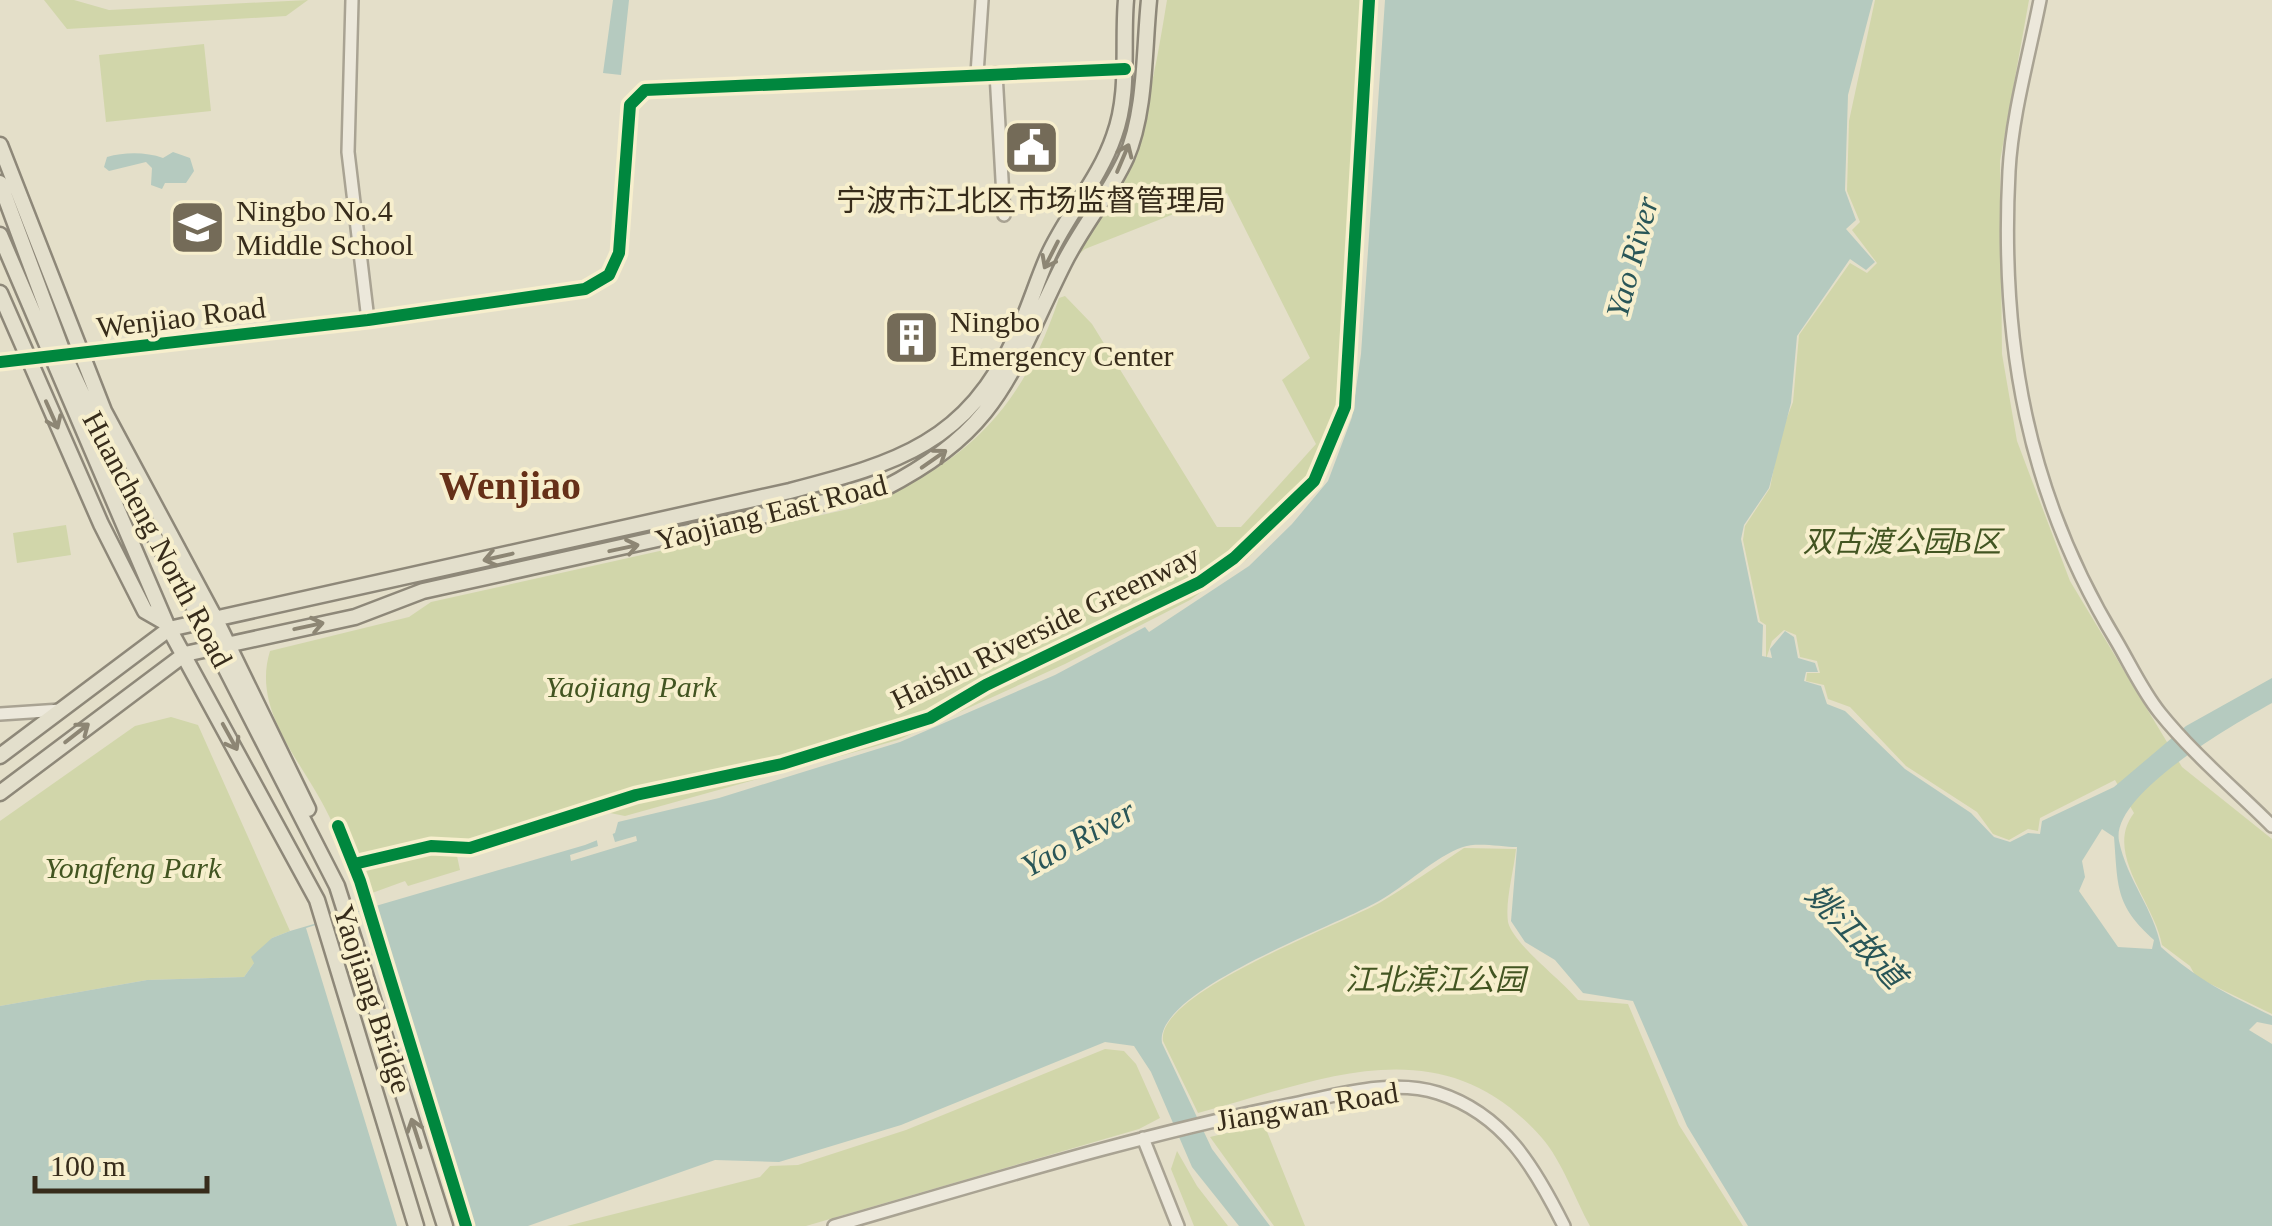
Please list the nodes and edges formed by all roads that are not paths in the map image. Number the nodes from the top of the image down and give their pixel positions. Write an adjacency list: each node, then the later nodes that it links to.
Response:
1 (352, 0): 14 (street)
2 (982, 0): 8 (street)
3 (1126, 0): 6 (main road, Yaojiang East Road)
4 (1149, 0): 20 (main road, Yaojiang East Road, one-way to 4)
5 (2040, 0): 26 (street)
6 (1125, 69): 7 (street, Wenjiao Road); 18 (main road, Yaojiang East Road, one-way to 18)
7 (996, 73): 8 (street, Wenjiao Road); 11 (street)
8 (977, 74): 14 (street, Wenjiao Road)
9 (0, 146): 15 (main road)
10 (0, 183): 15 (main road, Huancheng North Road)
11 (1004, 215)
12 (0, 235): 15 (main road, Huancheng North Road)
13 (0, 293): 16 (main road)
14 (368, 320): 15 (street, Wenjiao Road)
15 (64, 355): 16 (street, Wenjiao Road); 18 (main road, Huancheng North Road); 19 (main road, Huancheng North Road)
16 (27, 360): 17 (street, Wenjiao Road); 19 (main road, one-way to 19)
17 (0, 362)
18 (208, 619): 19 (main road, Yaojiang East Road); 20 (main road, Huancheng North Road)
19 (167, 626): 21 (main road, Huancheng North Road); 22 (main road)
20 (221, 644): 21 (main road, Yaojiang East Road); 27 (main road, Huancheng North Road)
21 (185, 654): 25 (main road, one-way to 21); 28 (main road, Huancheng North Road, one-way to 28)
22 (66, 709): 23 (street); 24 (main road)
23 (0, 714)
24 (0, 756)
25 (0, 793)
26 (2272, 826)
27 (337, 886): 31 (main road, Yaojiang Bridge, one-way to 27)
28 (317, 900): 30 (main road, Yaojiang Bridge)
29 (1142, 1138): 32 (street, Jiangwan Road); 33 (street); 34 (street, Jiangwan Road)
30 (416, 1226)
31 (445, 1226)
32 (834, 1226)
33 (1178, 1226)
34 (1564, 1226)

